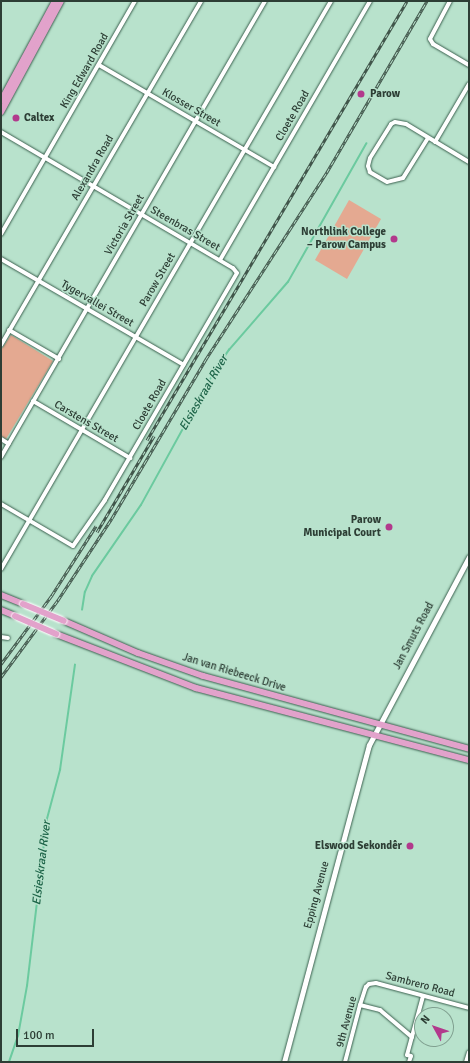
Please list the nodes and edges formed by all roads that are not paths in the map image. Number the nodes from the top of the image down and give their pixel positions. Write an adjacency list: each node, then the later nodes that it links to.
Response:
1 (55, 1): 12 (main road)
2 (61, 1): 12 (main road)
3 (136, 1): 9 (street, King Edward Road)
4 (201, 1): 13 (street, Alexandra Road)
5 (265, 1): 16 (street, Victoria Street)
6 (331, 1): 20 (street, Parow Street)
7 (370, 1): 23 (street, Cloete Road)
8 (450, 1): 10 (street)
9 (99, 65): 13 (street, Klosser Street); 21 (street, King Edward Road)
10 (469, 65)
11 (469, 84): 19 (street)
12 (6, 91): 14 (main road); 15 (main road)
13 (147, 93): 16 (street, Klosser Street); 24 (street, Alexandra Road)
14 (1, 101)
15 (1, 112)
16 (196, 121): 20 (street, Klosser Street); 25 (street, Victoria Street)
17 (1, 132): 21 (street, Steenbras Street)
18 (428, 138): 18 (street); 19 (street)
19 (435, 142): 22 (street)
20 (244, 150): 23 (street, Klosser Street); 27 (street, Parow Street)
21 (45, 158): 24 (street, Steenbras Street); 26 (street, King Edward Road)
22 (469, 162)
23 (274, 167): 29 (street, Cloete Road)
24 (93, 186): 25 (street, Steenbras Street); 31 (street, Alexandra Road)
25 (142, 214): 27 (street, Steenbras Street); 32 (street, Victoria Street)
26 (1, 234)
27 (190, 242): 29 (street, Steenbras Street); 34 (street, Parow Street)
28 (1, 259): 31 (street, Tygervallei Street)
29 (220, 260): 30 (street, Steenbras Street)
30 (236, 270): 37 (street, Cloete Road)
31 (38, 280): 32 (street, Tygervallei Street); 33 (street, Alexandra Road)
32 (87, 308): 34 (street, Tygervallei Street); 36 (street, Victoria Street)
33 (9, 330): 35 (street, Alexandra Road); 36 (street)
34 (136, 337): 37 (street, Tygervallei Street); 39 (street, Parow Street)
35 (1, 345)
36 (58, 359): 38 (street, Victoria Street)
37 (184, 365): 43 (street, Cloete Road)
38 (33, 401): 39 (street, Carstens Street); 41 (street, Victoria Street)
39 (82, 430): 43 (street, Carstens Street); 45 (street, Parow Street)
40 (1, 439): 41 (street)
41 (9, 444): 42 (street, Victoria Street)
42 (1, 457)
43 (130, 458): 45 (street, Cloete Road)
44 (1, 504): 45 (street)
45 (29, 520): 47 (street, Parow Street)
46 (469, 557): 52 (street, Jan Smuts Road)
47 (1, 569)
48 (1, 595): 52 (main road, Jan van Riebeeck Drive, bridge)
49 (1, 610): 53 (main road, Jan van Riebeeck Drive, bridge)
50 (1, 638): 51 (street)
51 (8, 638)
52 (378, 724): 53 (street, Jan Smuts Road); 54 (main road, Jan van Riebeeck Drive)
53 (373, 734): 55 (main road, Jan van Riebeeck Drive); 62 (street, Epping Avenue)
54 (469, 749)
55 (469, 760)
56 (366, 986): 57 (street, Sambrero Road); 58 (street, 9th Avenue)
57 (424, 996): 59 (street, Sambrero Road); 60 (street)
58 (360, 1005): 60 (street); 63 (street, 9th Avenue)
59 (469, 1008)
60 (412, 1037): 64 (street)
61 (469, 1052): 65 (street)
62 (284, 1062)
63 (345, 1062)
64 (409, 1062)
65 (466, 1062)

